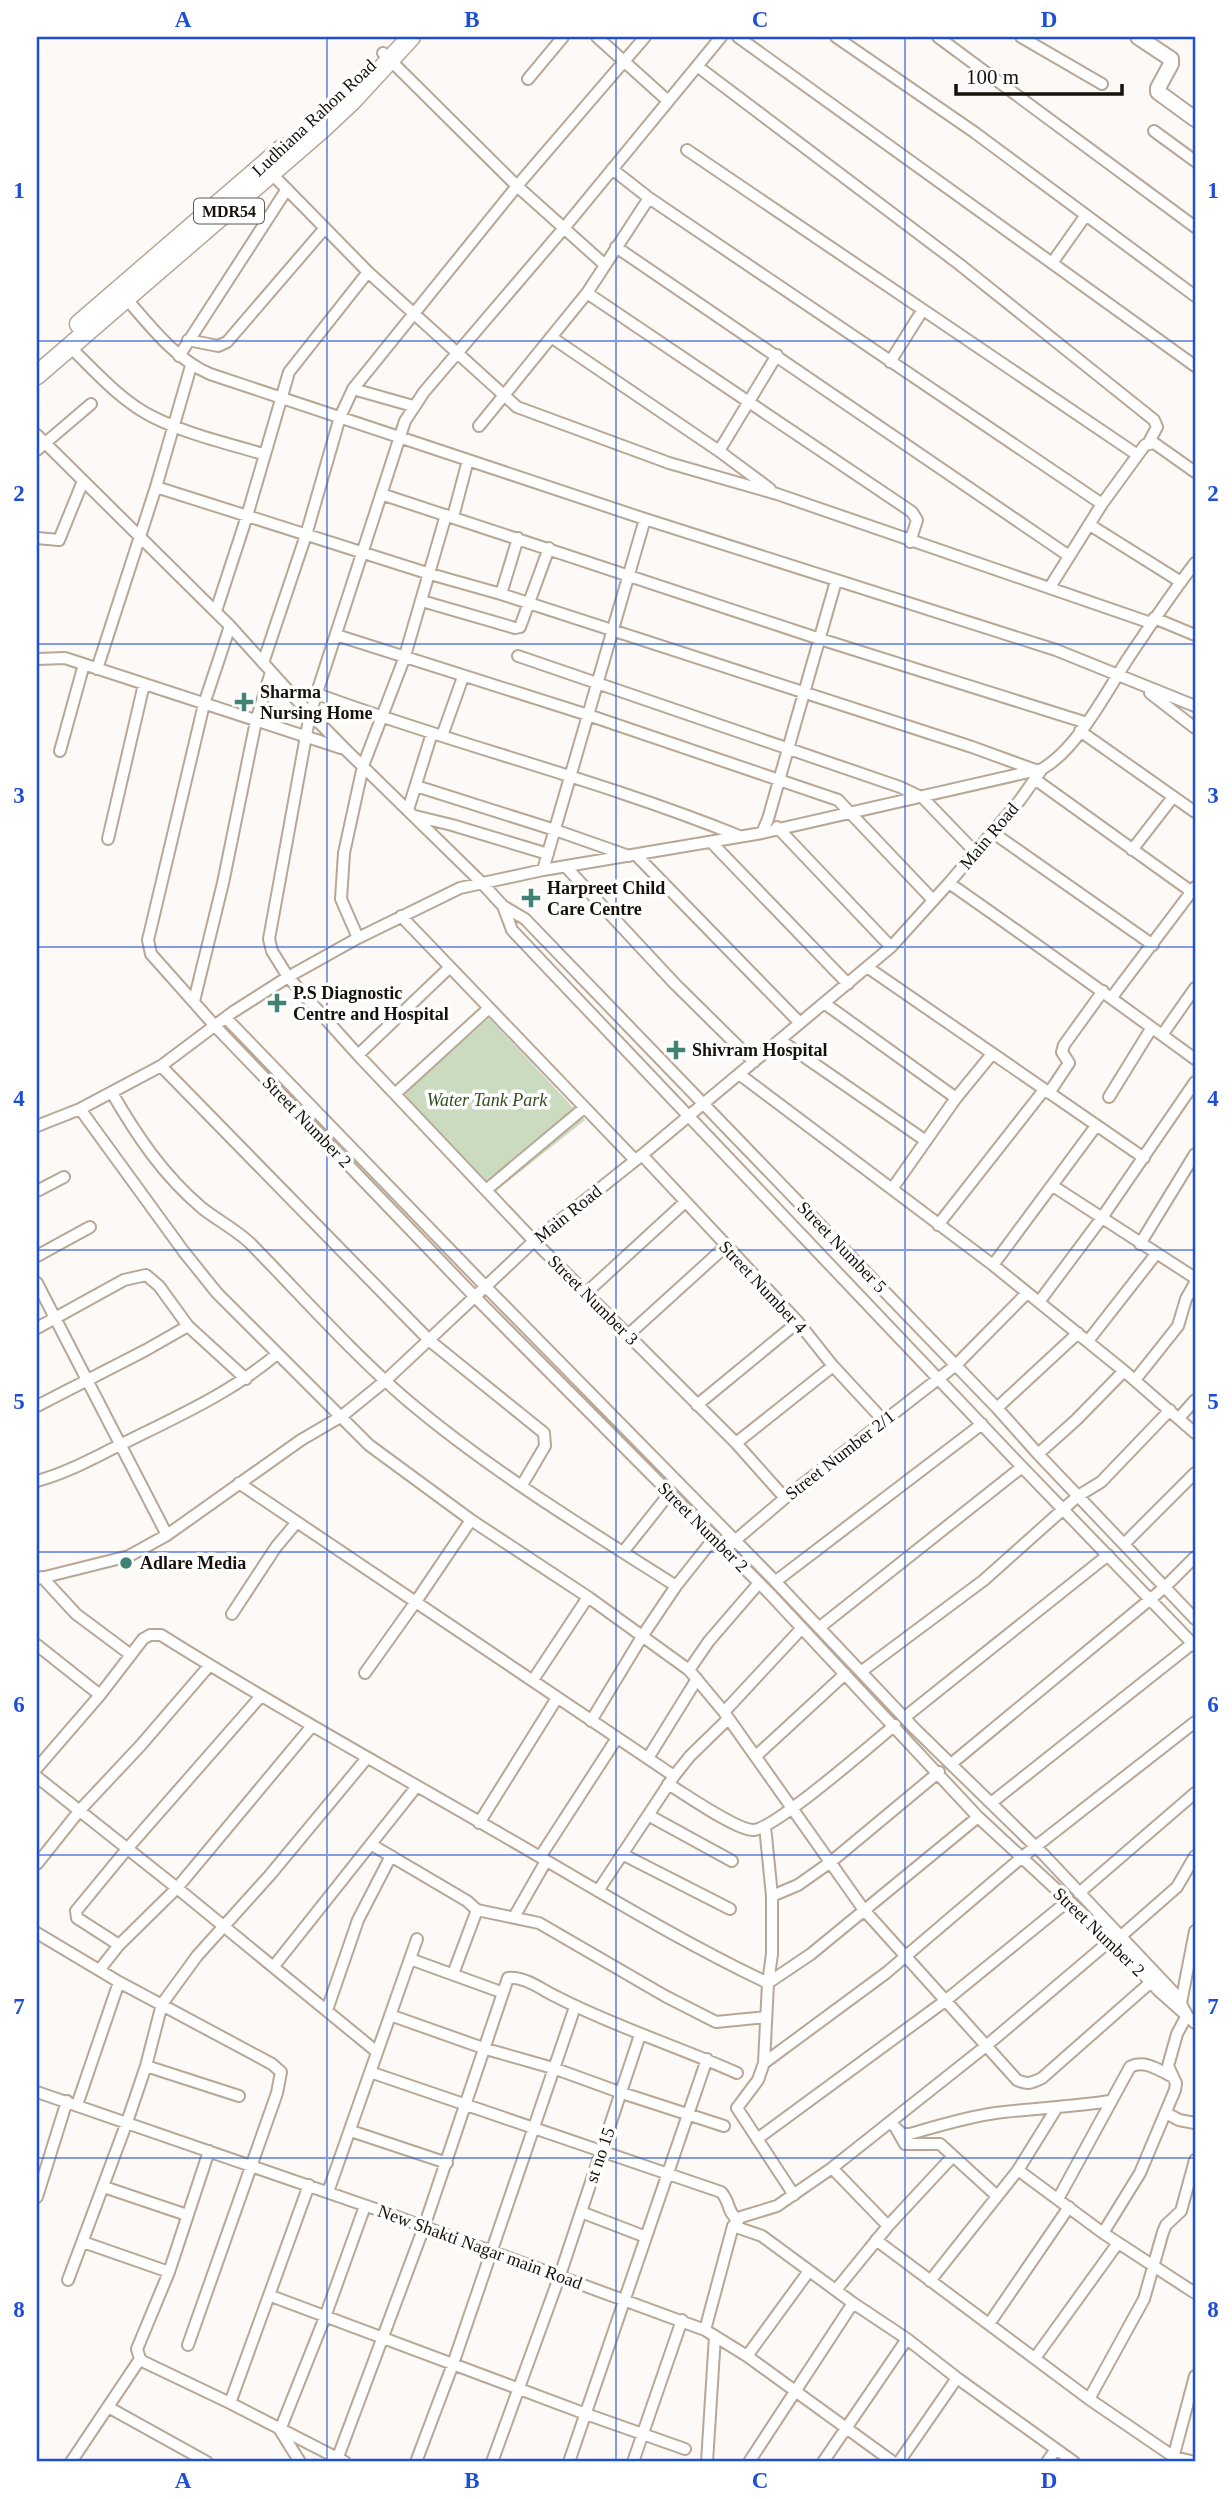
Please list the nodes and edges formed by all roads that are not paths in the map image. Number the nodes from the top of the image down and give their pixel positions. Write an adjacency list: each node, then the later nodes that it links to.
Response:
1 (398, 37): 12 (main road, Ludhiana Rahon Road / MDR54)
2 (411, 37): 12 (main road, Ludhiana Rahon Road / MDR54)
3 (563, 37): 15 (street)
4 (597, 37): 13 (street)
5 (645, 37): 13 (street)
6 (721, 37): 14 (street, Street Number 3)
7 (738, 37): 32 (street)
8 (836, 37): 27 (street)
9 (939, 37): 28 (street)
10 (1021, 37): 16 (street)
11 (1138, 37): 18 (street)
12 (387, 57): 23 (main road, Ludhiana Rahon Road / MDR54); 24 (street)
13 (624, 62): 17 (street); 24 (street)
14 (697, 66): 17 (street, Street Number 3); 62 (street)
15 (528, 79)
16 (1101, 84)
17 (668, 101): 22 (street, Street Number 3)
18 (1195, 119)
19 (1154, 131): 21 (street)
20 (687, 150): 38 (street)
21 (1195, 161)
22 (612, 169): 26 (street); 30 (street, Street Number 3)
23 (267, 170): 25 (street); 36 (main road, Ludhiana Rahon Road / MDR54)
24 (517, 187): 30 (street); 39 (street)
25 (287, 189): 29 (street); 41 (street)
26 (649, 198): 31 (street); 47 (street)
27 (1086, 215): 32 (street); 37 (street)
28 (1195, 227)
29 (325, 228): 34 (street); 41 (street)
30 (564, 228): 33 (street); 43 (street, Street Number 3)
31 (616, 247): 33 (street); 44 (street)
32 (1052, 263): 49 (street)
33 (605, 265): 35 (street)
34 (368, 272): 39 (street); 52 (street)
35 (587, 293): 40 (street); 54 (street)
36 (122, 294): 42 (main road, Ludhiana Rahon Road / MDR54); 45 (street); 46 (main road, Ludhiana Rahon Road / MDR54)
37 (1195, 296)
38 (922, 310): 47 (street); 65 (street)
39 (413, 313): 43 (street); 51 (street)
40 (551, 337): 53 (street); 63 (street)
41 (188, 340): 45 (street)
42 (70, 346): 50 (main road, Ludhiana Rahon Road / MDR54); 58 (street)
43 (458, 353): 53 (street); 56 (street, Street Number 3)
44 (777, 355): 54 (street); 84 (street)
45 (179, 356): 48 (street)
46 (37, 360)
47 (890, 362): 72 (street)
48 (191, 366): 52 (street); 58 (street)
49 (1195, 366)
50 (37, 375)
51 (353, 388): 56 (street); 57 (street)
52 (280, 397): 57 (street); 64 (street)
53 (503, 397): 59 (street); 71 (street)
54 (748, 402): 63 (street); 81 (street)
55 (90, 404): 61 (street)
56 (413, 406): 60 (street, Street Number 3)
57 (340, 417): 60 (street); 77 (street)
58 (173, 426): 64 (street); 69 (street)
59 (479, 426)
60 (398, 436): 66 (street); 70 (street, Street Number 3)
61 (39, 442): 68 (street, Street Number 5)
62 (1149, 442): 65 (street); 67 (street)
63 (719, 451): 71 (street)
64 (263, 454): 73 (street)
65 (1136, 454): 72 (street)
66 (468, 460): 74 (street); 75 (street)
67 (1195, 472)
68 (83, 481): 78 (street, Street Number 5); 79 (street)
69 (156, 487): 73 (street); 78 (street)
70 (381, 494): 74 (street); 83 (street, Street Number 3)
71 (778, 495): 81 (street)
72 (1102, 504): 76 (street)
73 (247, 516): 77 (street); 94 (street)
74 (449, 516): 80 (street); 86 (street)
75 (645, 519): 87 (street); 88 (street)
76 (1090, 525): 84 (street); 89 (street)
77 (306, 535): 83 (street); 105 (street)
78 (141, 536): 94 (street, Street Number 5); 106 (street)
79 (37, 538)
80 (517, 538): 82 (street); 91 (street)
81 (910, 542): 90 (street)
82 (549, 548): 87 (street); 93 (street)
83 (362, 553): 86 (street); 98 (street, Street Number 3)
84 (1069, 556): 90 (street)
85 (1195, 563): 89 (street, Main Road)
86 (430, 574): 91 (street); 92 (street)
87 (629, 576): 97 (street); 100 (street)
88 (835, 581): 100 (street); 107 (street)
89 (1181, 582): 95 (street, Main Road)
90 (1050, 587): 95 (street)
91 (501, 594): 93 (street)
92 (422, 601): 93 (street); 103 (street)
93 (531, 603): 97 (street)
94 (216, 611): 96 (street, Street Number 5)
95 (1153, 620): 99 (street); 107 (street, Main Road)
96 (230, 626): 105 (street, Street Number 5); 114 (street, Street Number 2)
97 (614, 629): 110 (street); 113 (street)
98 (337, 635): 103 (street); 112 (street, Street Number 3)
99 (1195, 635)
100 (820, 639): 113 (street); 120 (street)
101 (518, 656): 110 (street)
102 (37, 659): 104 (street)
103 (404, 659): 108 (street); 118 (street)
104 (83, 664): 106 (street); 126 (street)
105 (267, 668): 116 (street, Street Number 5); 119 (street)
106 (97, 669): 109 (street)
107 (1118, 675): 111 (street); 120 (street, Main Road)
108 (463, 677): 117 (street); 122 (street)
109 (144, 684): 114 (street); 143 (street)
110 (598, 684): 117 (street); 124 (street)
111 (1139, 685): 115 (street); 121 (street)
112 (317, 694): 116 (street, Street Number 3); 118 (street)
113 (805, 694): 124 (street); 128 (street)
114 (204, 704): 119 (street); 166 (street, Street Number 2)
115 (1195, 706)
116 (310, 714): 123 (street, Street Number 3); 125 (street, Street Number 5)
117 (587, 715): 129 (street); 130 (street)
118 (383, 718): 122 (street); 127 (street)
119 (256, 721): 123 (street); 166 (street)
120 (1084, 727): 128 (street, Main Road); 132 (street)
121 (1195, 728)
122 (437, 735): 129 (street); 131 (street)
123 (305, 737): 125 (street); 162 (street, Street Number 3)
124 (789, 747): 130 (street); 133 (street)
125 (345, 750): 127 (street, Street Number 5)
126 (60, 751)
127 (363, 766): 135 (street, Street Number 5); 157 (street)
128 (1039, 773): 133 (street); 140 (street, Main Road); 145 (street)
129 (570, 777): 138 (street); 142 (street)
130 (779, 779): 136 (street); 137 (street)
131 (416, 786): 135 (street); 138 (street)
132 (1173, 797): 134 (street); 145 (street)
133 (923, 798): 136 (street); 146 (street)
134 (1195, 812)
135 (411, 813): 147 (street); 151 (street, Street Number 5)
136 (851, 814): 139 (street); 154 (street)
137 (768, 819): 139 (street); 141 (street)
138 (555, 830): 147 (street); 148 (street)
139 (779, 830): 141 (street); 159 (street)
140 (992, 832): 146 (street, Main Road); 158 (street)
141 (762, 833): 142 (street)
142 (741, 837): 144 (street)
143 (108, 839)
144 (711, 842): 148 (street); 163 (street)
145 (1132, 850): 153 (street)
146 (975, 852): 152 (street, Main Road)
147 (548, 854): 150 (street)
148 (634, 856): 149 (street); 170 (street)
149 (566, 867): 150 (street); 178 (street)
150 (543, 870): 151 (street)
151 (481, 882): 155 (street, Street Number 5); 156 (street)
152 (949, 883): 154 (street, Main Road); 165 (street)
153 (1194, 889): 158 (street)
154 (933, 900): 159 (street, Main Road)
155 (503, 906): 187 (street, Street Number 5); 190 (street)
156 (401, 916): 157 (street); 161 (street, Street Number 4)
157 (358, 938): 162 (street)
158 (1153, 944): 165 (street)
159 (891, 947): 160 (street, Main Road)
160 (867, 967): 163 (street, Main Road); 175 (street)
161 (449, 968): 168 (street, Street Number 4); 176 (street)
162 (288, 977): 169 (street); 176 (street, Street Number 3)
163 (848, 984): 167 (street, Main Road)
164 (1195, 988): 173 (street)
165 (1108, 994): 172 (street); 182 (street)
166 (194, 1002): 171 (street, Street Number 2)
167 (824, 1003): 170 (street, Main Road); 186 (street)
168 (488, 1009): 184 (street); 188 (street, Street Number 4)
169 (226, 1017): 171 (street); 214 (street)
170 (800, 1023): 174 (street, Main Road)
171 (215, 1026): 179 (street); 217 (street, Street Number 2)
172 (1151, 1029): 173 (street); 185 (street)
173 (1162, 1035): 177 (street)
174 (780, 1040): 178 (street, Main Road); 193 (street)
175 (992, 1054): 182 (street); 186 (street)
176 (358, 1055): 184 (street, Street Number 3)
177 (1195, 1059)
178 (754, 1062): 180 (street, Main Road)
179 (161, 1066): 183 (street); 225 (street)
180 (739, 1074): 187 (street, Main Road); 199 (street)
181 (1195, 1082): 196 (street)
182 (1047, 1092): 192 (street); 204 (street)
183 (112, 1093): 189 (street); 235 (street)
184 (395, 1094): 200 (street, Street Number 3)
185 (1109, 1097)
186 (956, 1098): 193 (street)
187 (703, 1104): 190 (street, Main Road); 228 (street, Street Number 5)
188 (584, 1108): 195 (street, Street Number 4); 200 (street)
189 (80, 1109): 191 (street); 227 (street)
190 (689, 1115): 195 (street, Main Road); 231 (street)
191 (37, 1126)
192 (1096, 1126): 196 (street); 198 (street)
193 (926, 1141): 199 (street)
194 (1195, 1154): 207 (street)
195 (638, 1158): 202 (street, Street Number 4); 206 (street, Main Road)
196 (1144, 1158): 203 (street)
197 (64, 1177): 201 (street)
198 (1053, 1186): 203 (street); 211 (street)
199 (892, 1189): 204 (street)
200 (486, 1190): 206 (street, Street Number 3)
201 (37, 1191)
202 (684, 1203): 208 (street, Street Number 4); 215 (street)
203 (1101, 1219): 207 (street); 218 (street)
204 (939, 1225): 211 (street)
205 (90, 1227): 210 (street)
206 (534, 1241): 214 (street, Main Road); 215 (street, Street Number 3)
207 (1140, 1244): 209 (street)
208 (726, 1246): 220 (street, Street Number 4); 224 (street)
209 (1156, 1254): 212 (street); 226 (street)
210 (37, 1256)
211 (993, 1265): 216 (street)
212 (1195, 1281): 233 (street)
213 (37, 1283): 219 (street)
214 (485, 1287): 217 (street, Main Road); 261 (street)
215 (586, 1293): 224 (street, Street Number 3)
216 (1027, 1293): 218 (street); 228 (street, Street Number 2/1)
217 (475, 1297): 225 (street, Main Road); 253 (street, Street Number 2)
218 (1039, 1302): 223 (street)
219 (55, 1318): 221 (street); 222 (street); 234 (street)
220 (798, 1322): 229 (street, Street Number 4); 237 (street)
221 (188, 1326): 232 (street); 234 (street)
222 (37, 1328)
223 (1078, 1333): 226 (street); 239 (street)
224 (628, 1335): 237 (street, Street Number 3)
225 (430, 1341): 235 (street, Main Road); 252 (street)
226 (1088, 1341): 230 (street)
227 (277, 1354): 232 (street); 241 (street)
228 (956, 1365): 231 (street, Street Number 2/1); 239 (street, Street Number 5)
229 (833, 1366): 242 (street, Street Number 4); 245 (street)
230 (1124, 1371): 233 (street); 247 (street)
231 (938, 1377): 242 (street, Street Number 2/1); 243 (street)
232 (246, 1379): 246 (street)
233 (1135, 1380): 240 (street)
234 (87, 1381): 238 (street); 246 (street)
235 (385, 1381): 241 (street, Main Road); 252 (street)
236 (1195, 1400): 240 (street)
237 (697, 1405): 245 (street, Street Number 3)
238 (37, 1406)
239 (998, 1408): 247 (street, Street Number 5)
240 (1175, 1414): 244 (street); 254 (street)
241 (342, 1416): 251 (street, Main Road); 257 (street)
242 (883, 1420): 255 (street, Street Number 2/1)
243 (982, 1424): 248 (street); 268 (street)
244 (1195, 1433)
245 (736, 1443): 255 (street, Street Number 3)
246 (119, 1445): 250 (street); 259 (street)
247 (1038, 1454): 254 (street, Street Number 5)
248 (1022, 1467): 256 (street); 277 (street)
249 (1195, 1473): 262 (street)
250 (37, 1481)
251 (239, 1483): 258 (street); 259 (street, Main Road)
252 (522, 1485): 264 (street)
253 (669, 1494): 260 (street, Street Number 2); 264 (street)
254 (1078, 1496): 256 (street); 262 (street, Street Number 5)
255 (785, 1498): 261 (street, Street Number 2/1)
256 (1064, 1509): 265 (street); 285 (street)
257 (471, 1520): 272 (street); 274 (street)
258 (297, 1521): 274 (street); 275 (street)
259 (167, 1535): 267 (street, Main Road)
260 (715, 1536): 263 (street, Street Number 2); 270 (street)
261 (735, 1539): 263 (street, Street Number 2/1); 268 (street)
262 (1124, 1544): 271 (street, Street Number 5)
263 (726, 1548): 269 (street, Street Number 2)
264 (623, 1552): 270 (street)
265 (1108, 1555): 273 (street); 294 (street)
266 (1195, 1557): 271 (street)
267 (39, 1578): 282 (street)
268 (776, 1581): 277 (street)
269 (759, 1583): 278 (street, Street Number 2); 284 (street)
270 (676, 1586): 279 (street)
271 (1165, 1587): 273 (street); 276 (street, Street Number 5)
272 (589, 1597): 279 (street); 289 (street)
273 (1150, 1598): 281 (street); 303 (street)
274 (417, 1601): 286 (street); 289 (street)
275 (232, 1614)
276 (1195, 1619)
277 (820, 1627): 285 (street)
278 (802, 1628): 287 (street, Street Number 2); 293 (street)
279 (643, 1635): 284 (street); 295 (street)
280 (37, 1645): 290 (street)
281 (1194, 1645): 310 (street)
282 (131, 1655): 283 (street); 290 (street)
283 (209, 1665): 291 (street); 312 (street)
284 (689, 1670): 288 (street)
285 (862, 1671): 294 (street)
286 (365, 1673)
287 (845, 1674): 297 (street, Street Number 2); 300 (street)
288 (697, 1679): 293 (street); 302 (street)
289 (533, 1680): 292 (street)
290 (100, 1695): 304 (street)
291 (261, 1696): 298 (street); 319 (street)
292 (557, 1698): 295 (street); 315 (street)
293 (726, 1716): 300 (street); 307 (street)
294 (905, 1717): 303 (street)
295 (591, 1721): 299 (street)
296 (1195, 1722): 318 (street)
297 (895, 1725): 305 (street, Street Number 2); 311 (street)
298 (312, 1726): 301 (street); 328 (street)
299 (617, 1738): 302 (street); 324 (street)
300 (756, 1756): 311 (street)
301 (367, 1758): 308 (street); 337 (street)
302 (648, 1758): 307 (street)
303 (951, 1764): 310 (street)
304 (37, 1768)
305 (939, 1772): 314 (street, Street Number 2); 326 (street)
306 (37, 1777): 312 (street)
307 (671, 1780): 313 (street); 316 (street)
308 (417, 1786): 315 (street); 317 (street)
309 (1195, 1795): 330 (street)
310 (991, 1803): 318 (street)
311 (794, 1808): 316 (street); 326 (street)
312 (80, 1810): 319 (street); 327 (street)
313 (648, 1815): 320 (street); 325 (street)
314 (978, 1817): 323 (street, Street Number 2); 335 (street)
315 (480, 1823): 324 (street)
316 (765, 1826): 331 (street)
317 (372, 1844): 321 (street); 345 (street)
318 (1036, 1846): 323 (street); 330 (street)
319 (127, 1849): 328 (street); 342 (street)
320 (622, 1854): 329 (street); 333 (street)
321 (390, 1856): 334 (street); 356 (street)
322 (1195, 1856): 340 (street)
323 (1021, 1858): 332 (street, Street Number 2); 343 (street)
324 (543, 1859): 329 (street); 336 (street)
325 (732, 1861)
326 (832, 1861): 331 (street); 335 (street)
327 (37, 1864)
328 (177, 1888): 337 (street); 342 (street)
329 (598, 1891): 350 (street)
330 (1079, 1893): 340 (street)
331 (772, 1896): 350 (street)
332 (1068, 1901): 340 (street, Street Number 2); 352 (street)
333 (730, 1909)
334 (477, 1910): 336 (street); 347 (street)
335 (864, 1910): 343 (street); 350 (street)
336 (514, 1917): 358 (street)
337 (224, 1928): 345 (street); 354 (street)
338 (1195, 1931): 353 (street)
339 (37, 1933): 346 (street)
340 (1115, 1938): 349 (street, Street Number 2); 353 (street); 361 (street)
341 (417, 1939): 344 (street)
342 (119, 1945): 346 (street)
343 (906, 1956): 352 (street); 365 (street)
344 (410, 1959): 347 (street); 357 (street)
345 (274, 1966): 356 (street)
346 (100, 1969): 348 (street)
347 (453, 1974): 351 (street)
348 (119, 1982): 354 (street); 375 (street)
349 (1151, 1982): 359 (street, Street Number 2); 361 (street)
350 (768, 1983): 358 (street)
351 (501, 1992): 355 (street); 362 (street)
352 (945, 2001): 361 (street); 386 (street)
353 (1181, 2003): 359 (street)
354 (162, 2004): 366 (street); 392 (street)
355 (575, 2007): 360 (street); 367 (street)
356 (327, 2010): 363 (street)
357 (390, 2015): 362 (street); 363 (street)
358 (766, 2017): 365 (street)
359 (1191, 2019): 370 (street)
360 (640, 2035): 364 (street); 372 (street, st no 15)
361 (986, 2046): 383 (street)
362 (486, 2049): 367 (street); 376 (street)
363 (377, 2052): 368 (street)
364 (707, 2059): 369 (street); 379 (street)
365 (764, 2063): 386 (street)
366 (146, 2066): 373 (street); 380 (street)
367 (553, 2068): 372 (street); 384 (street)
368 (370, 2072): 376 (street); 385 (street)
369 (737, 2073)
370 (1173, 2077): 374 (street); 378 (street)
371 (37, 2092): 375 (street, New Shakti Nagar main Road)
372 (622, 2093): 379 (street); 387 (street, st no 15)
373 (239, 2096)
374 (1110, 2101): 377 (street); 402 (street)
375 (72, 2103): 380 (street, New Shakti Nagar main Road); 401 (street)
376 (467, 2104): 384 (street); 391 (street)
377 (1056, 2109): 383 (street); 394 (street)
378 (1166, 2113): 381 (street); 410 (street)
379 (688, 2115): 382 (street); 395 (street)
380 (127, 2122): 388 (street, New Shakti Nagar main Road); 397 (street)
381 (1195, 2123)
382 (724, 2126)
383 (894, 2126): 389 (street); 393 (street)
384 (535, 2127): 387 (street); 415 (street)
385 (351, 2131): 391 (street); 398 (street)
386 (757, 2139): 399 (street)
387 (601, 2150): 395 (street); 405 (street, st no 15)
388 (209, 2151): 392 (street, New Shakti Nagar main Road); 406 (street)
389 (953, 2156): 400 (street); 408 (street)
390 (1195, 2160): 416 (street)
391 (447, 2163): 409 (street)
392 (251, 2165): 396 (street, New Shakti Nagar main Road); 434 (street)
393 (832, 2168): 399 (street); 408 (street)
394 (1018, 2170): 400 (street); 402 (street)
395 (669, 2174): 407 (street); 411 (street)
396 (309, 2185): 398 (street, New Shakti Nagar main Road); 424 (street)
397 (104, 2187): 406 (street); 413 (street)
398 (328, 2192): 403 (street, New Shakti Nagar main Road)
399 (794, 2195): 407 (street)
400 (998, 2196): 421 (street)
401 (37, 2197)
402 (1058, 2199): 404 (street)
403 (365, 2206): 409 (street, New Shakti Nagar main Road); 427 (street)
404 (1069, 2207): 410 (street); 429 (street)
405 (581, 2213): 411 (street); 419 (street, st no 15)
406 (187, 2215): 417 (street)
407 (735, 2223): 418 (street); 430 (street)
408 (888, 2226): 412 (street)
409 (424, 2227): 415 (street, New Shakti Nagar main Road); 432 (street)
410 (1103, 2233): 414 (street)
411 (646, 2237): 425 (street)
412 (876, 2240): 421 (street); 422 (street)
413 (83, 2242): 417 (street); 420 (street)
414 (1118, 2243): 416 (street); 437 (street)
415 (491, 2252): 419 (street, New Shakti Nagar main Road); 438 (street)
416 (1154, 2265): 423 (street); 443 (street)
417 (169, 2272): 436 (street)
418 (809, 2272): 422 (street); 435 (street)
419 (560, 2275): 425 (street, New Shakti Nagar main Road); 441 (street, st no 15)
420 (68, 2280)
421 (930, 2281): 429 (street)
422 (836, 2290): 426 (street)
423 (1195, 2293)
424 (271, 2296): 427 (street); 445 (street)
425 (624, 2299): 428 (street, New Shakti Nagar main Road); 447 (street)
426 (853, 2303): 433 (street); 442 (street)
427 (326, 2318): 432 (street); 449 (street)
428 (682, 2320): 430 (street, New Shakti Nagar main Road); 450 (street)
429 (989, 2324): 437 (street)
430 (705, 2330): 431 (street, New Shakti Nagar main Road)
431 (716, 2336): 435 (street, New Shakti Nagar main Road); 462 (street)
432 (382, 2337): 438 (street); 454 (street)
433 (907, 2339): 440 (street); 448 (street)
434 (188, 2345)
435 (747, 2356): 442 (street, New Shakti Nagar main Road)
436 (140, 2358): 445 (street); 446 (street)
437 (1035, 2358): 443 (street)
438 (453, 2364): 441 (street); 458 (street)
439 (1195, 2376): 444 (street)
440 (957, 2378): 452 (street); 466 (street)
441 (520, 2388): 447 (street); 459 (street, st no 15)
442 (796, 2392): 448 (street, New Shakti Nagar main Road); 463 (street)
443 (1089, 2399): 453 (street)
444 (1192, 2400): 453 (street)
445 (230, 2403): 449 (street)
446 (108, 2407): 455 (street); 456 (street)
447 (586, 2414): 450 (street); 460 (street)
448 (846, 2427): 464 (street); 465 (street, New Shakti Nagar main Road)
449 (280, 2430): 454 (street); 457 (street)
450 (643, 2434): 451 (street); 461 (street)
451 (685, 2449)
452 (1056, 2449): 467 (street); 468 (street)
453 (1173, 2459): 469 (street)
454 (342, 2460)
455 (74, 2461)
456 (207, 2462)
457 (300, 2462)
458 (416, 2462)
459 (492, 2462)
460 (569, 2462)
461 (633, 2462)
462 (707, 2462)
463 (749, 2462)
464 (823, 2462)
465 (893, 2462)
466 (899, 2462)
467 (1047, 2462)
468 (1074, 2462)
469 (1195, 2462)

